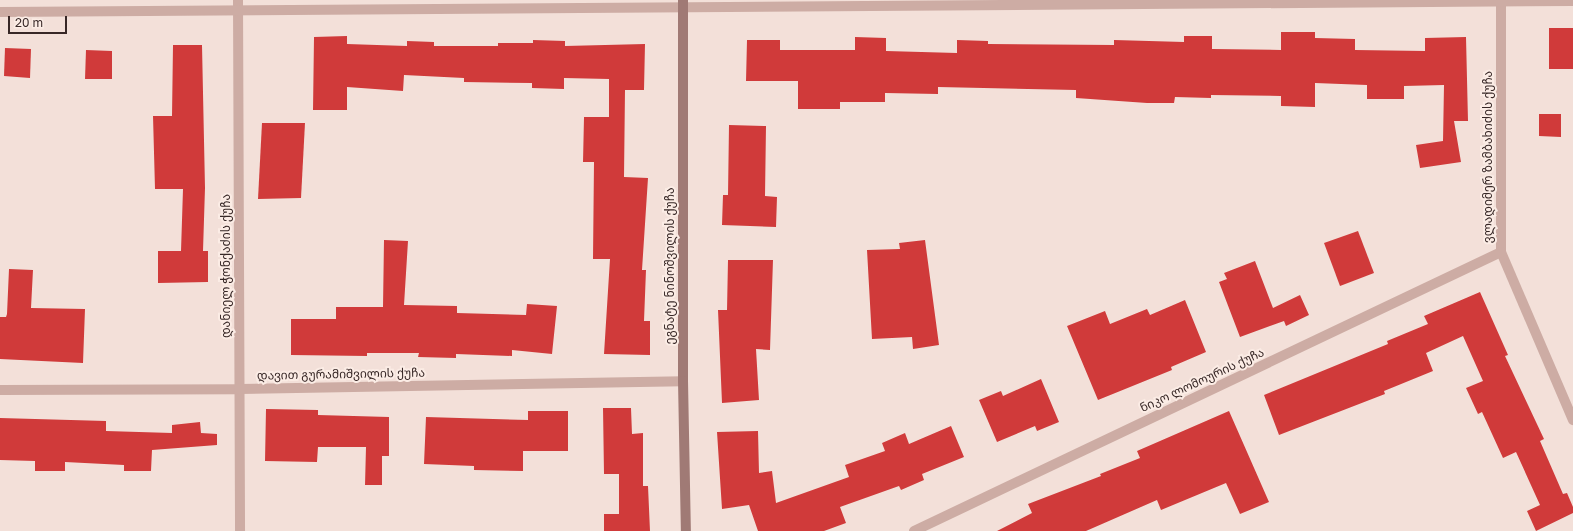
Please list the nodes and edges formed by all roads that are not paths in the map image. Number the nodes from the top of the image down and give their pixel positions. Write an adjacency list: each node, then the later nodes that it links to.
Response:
1 (1501, 1): 2 (street); 3 (street); 6 (street, ვლადიმერ ზამბახიძის ქუჩა)
2 (1573, 1)
3 (683, 4): 4 (street); 7 (street, ეგნატე ნინოშვილის ქუჩა)
4 (238, 5): 5 (street); 8 (street, დანიელ ჭონქაძის ქუჩა)
5 (0, 12)
6 (1501, 252): 10 (street, ვლადიმერ ზამბახიძის ქუჩა); 13 (street, ნიკო ლომოურის ქუჩა)
7 (683, 381): 8 (street, დავით გურამიშვილის ქუჩა); 12 (street, ეგნატე ნინოშვილის ქუჩა)
8 (239, 389): 9 (street, დავით გურამიშვილის ქუჩა); 11 (street, დანიელ ჭონქაძის ქუჩა)
9 (0, 390)
10 (1573, 420)
11 (240, 531)
12 (686, 531)
13 (914, 531)

